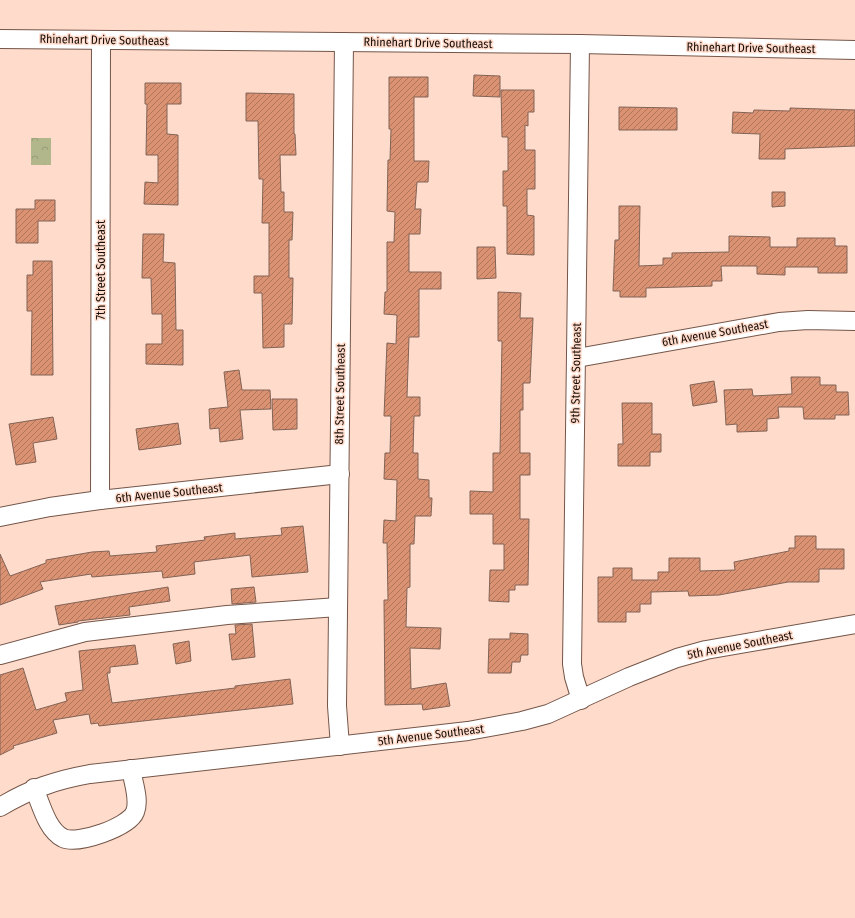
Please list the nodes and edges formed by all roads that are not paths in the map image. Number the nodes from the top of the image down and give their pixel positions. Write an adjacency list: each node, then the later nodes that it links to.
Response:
1 (0, 39): 2 (street, Rhinehart Drive Southeast)
2 (102, 40): 3 (street, Rhinehart Drive Southeast); 9 (street, 7th Street Southeast)
3 (344, 42): 4 (street, Rhinehart Drive Southeast); 8 (street, 8th Street Southeast)
4 (580, 44): 5 (street, Rhinehart Drive Southeast); 7 (street, 9th Street Southeast)
5 (855, 50)
6 (855, 321): 7 (street, 6th Avenue Southeast)
7 (577, 358): 14 (street, 9th Street Southeast)
8 (340, 474): 9 (street, 6th Avenue Southeast); 11 (street, 8th Street Southeast)
9 (100, 500): 10 (street, 6th Avenue Southeast)
10 (0, 517)
11 (338, 606): 13 (street); 15 (street, 8th Street Southeast)
12 (855, 624): 14 (street, 5th Avenue Southeast)
13 (0, 655)
14 (581, 700): 15 (street, 5th Avenue Southeast)
15 (340, 746): 16 (street, 5th Avenue Southeast)
16 (131, 769): 17 (street, 5th Avenue Southeast); 17 (street)
17 (34, 788): 18 (street, 5th Avenue Southeast)
18 (0, 807)

